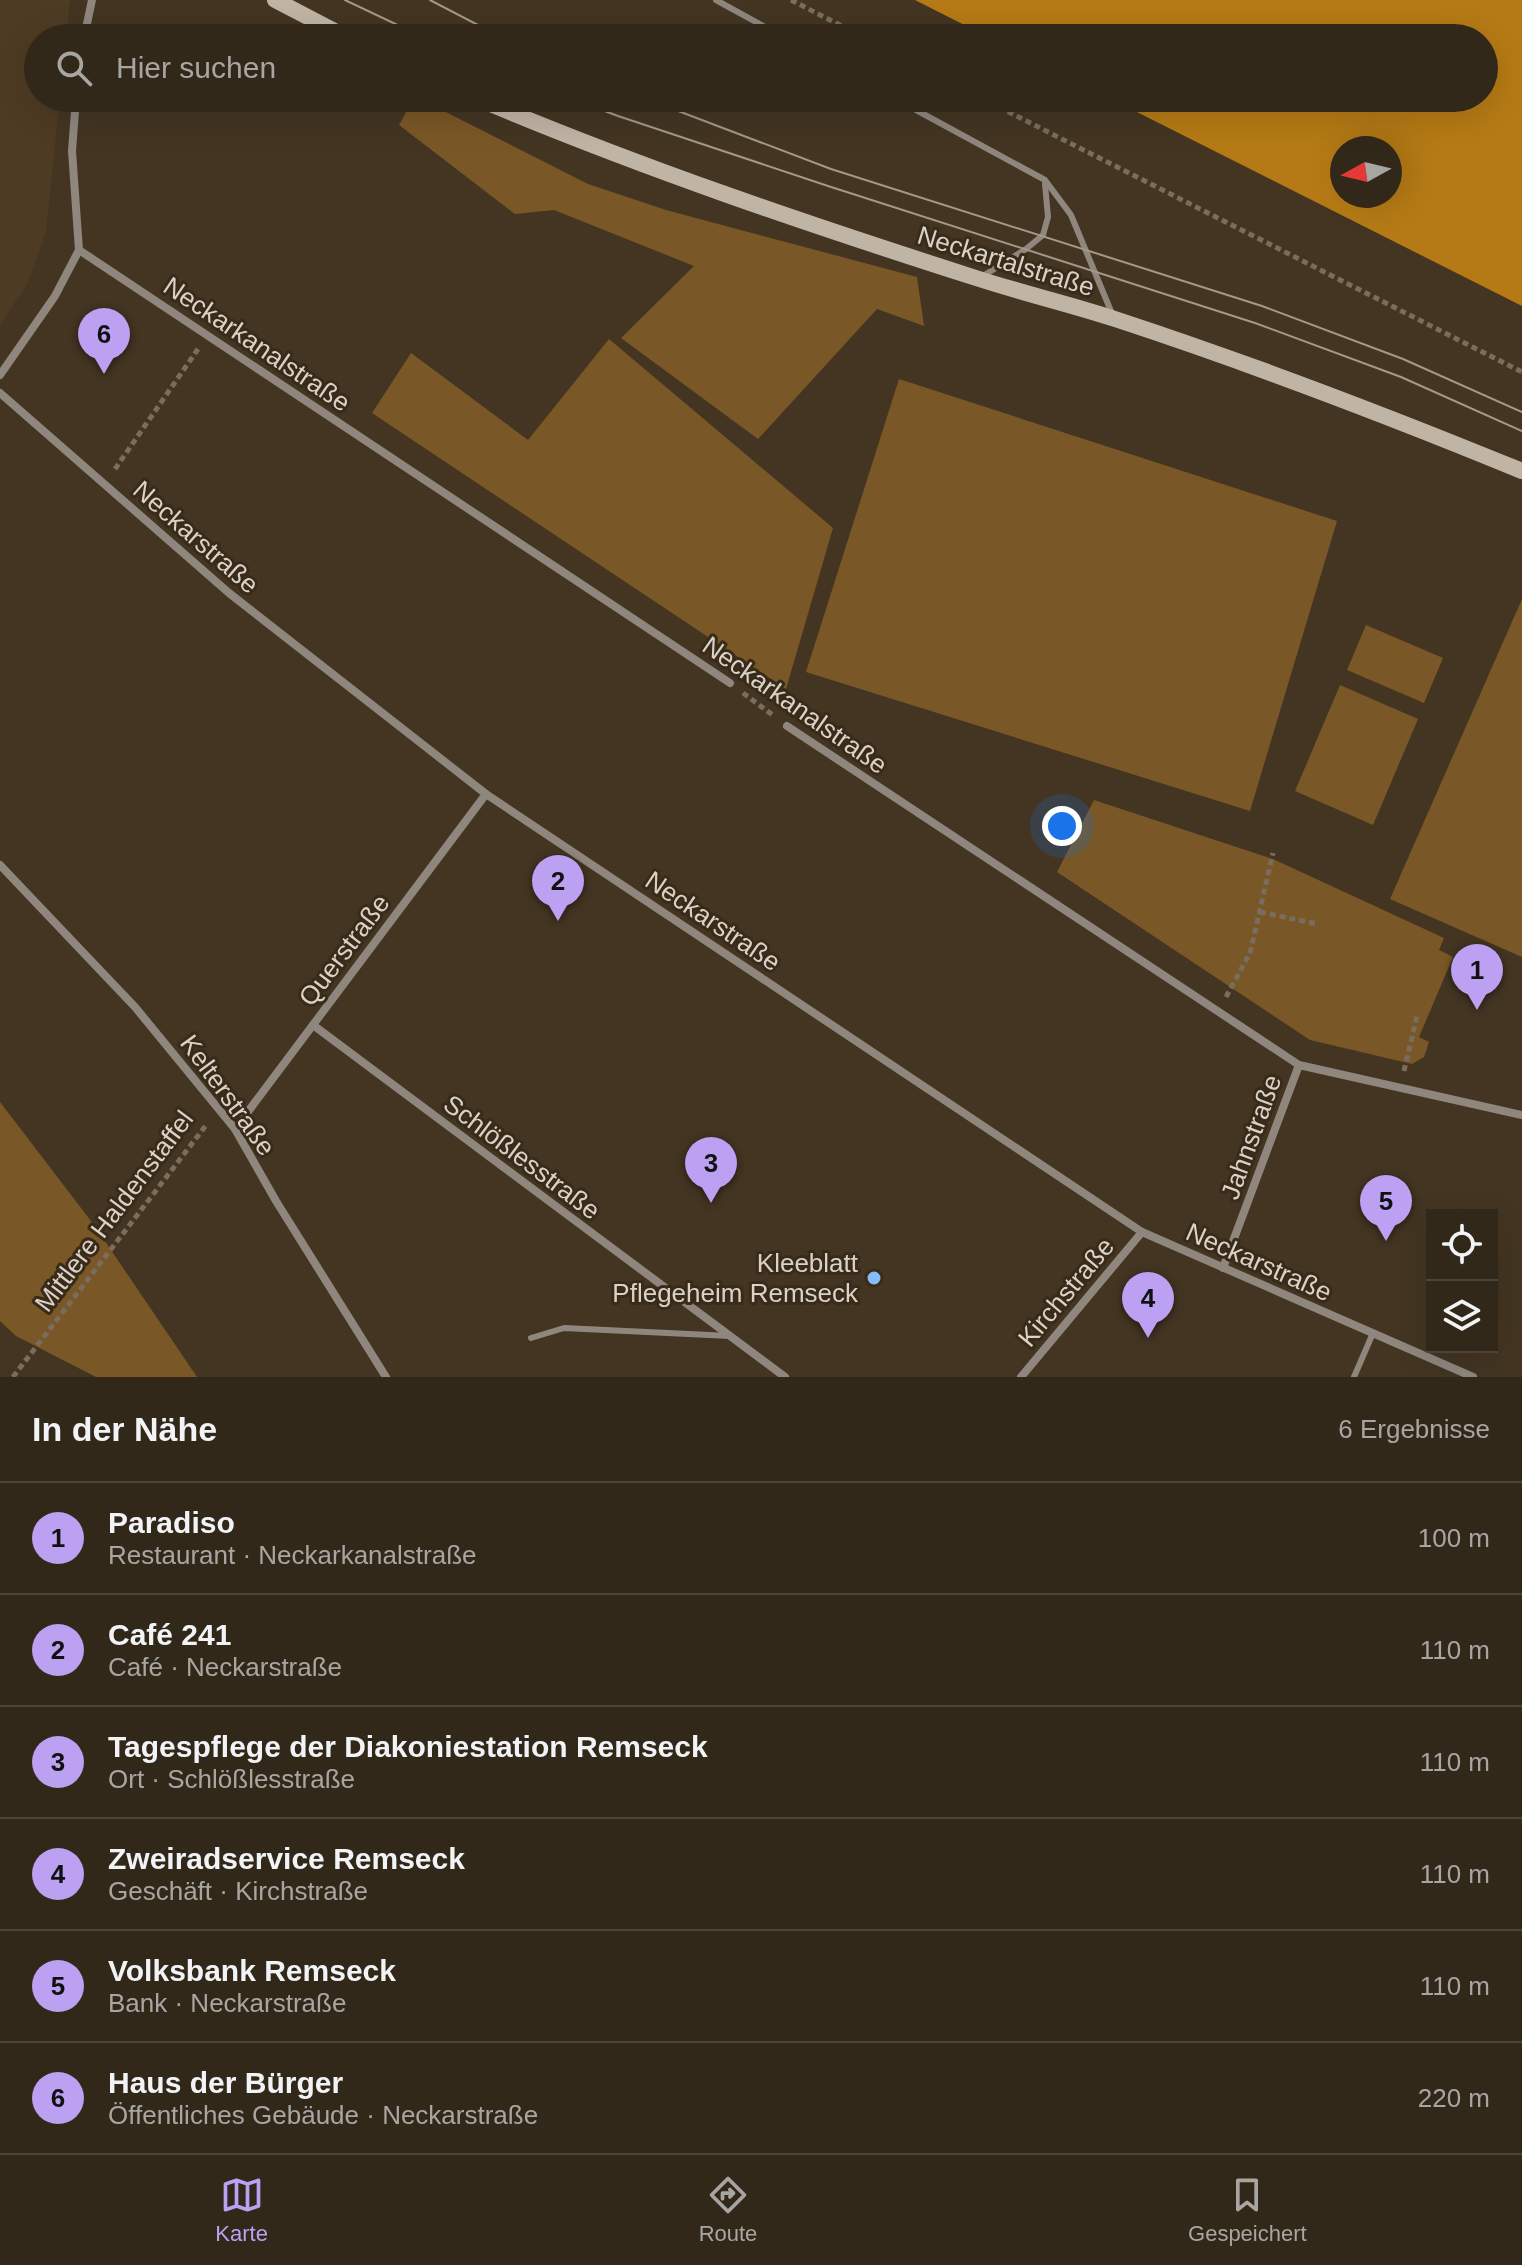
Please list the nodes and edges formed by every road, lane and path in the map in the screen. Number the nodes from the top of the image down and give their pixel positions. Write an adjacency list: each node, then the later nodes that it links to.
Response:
1 (92, 0): 5 (street)
2 (275, 0): 6 (main road)
3 (716, 0): 7 (lane)
4 (791, 0): 8 (path)
5 (87, 24)
6 (321, 24)
7 (760, 24)
8 (838, 24)
9 (75, 112): 14 (street)
10 (509, 112): 15 (main road, Neckartalstraße)
11 (920, 112): 13 (lane)
12 (1009, 112): 18 (path)
13 (1045, 180): 15 (lane); 16 (lane)
14 (79, 250): 17 (street, Neckarkanalstraße); 19 (street)
15 (978, 279): 16 (main road, Neckartalstraße)
16 (1115, 319): 22 (main road, Neckartalstraße)
17 (208, 336): 21 (path); 23 (street, Neckarkanalstraße)
18 (1522, 372)
19 (0, 375)
20 (0, 393): 25 (street, Neckarstraße)
21 (118, 465)
22 (1522, 471)
23 (730, 683): 24 (path, Neckarkanalstraße)
24 (787, 726): 30 (street, Neckarkanalstraße)
25 (486, 794): 32 (street, Querstraße); 38 (street, Neckarstraße)
26 (1273, 853): 28 (path)
27 (0, 865): 35 (street, Kelterstraße)
28 (1260, 912): 29 (path); 30 (path)
29 (1317, 924)
30 (1218, 1012): 33 (street, Neckarkanalstraße)
31 (1417, 1016): 34 (path)
32 (313, 1025): 37 (street, Querstraße); 41 (street, Schlößlesstraße)
33 (1299, 1065): 34 (street, Neckarkanalstraße); 39 (street, Jahnstraße)
34 (1400, 1088): 36 (street, Neckarkanalstraße)
35 (219, 1108): 37 (street, Kelterstraße); 43 (path, Mittlere Haldenstaffel)
36 (1522, 1115)
37 (235, 1129): 44 (street, Kelterstraße)
38 (1142, 1232): 39 (street, Neckarstraße); 46 (street, Kirchstraße)
39 (1223, 1268): 40 (street, Neckarstraße)
40 (1373, 1333): 47 (lane); 48 (street, Neckarstraße)
41 (730, 1336): 42 (lane); 45 (street, Schlößlesstraße)
42 (531, 1338)
43 (13, 1377)
44 (386, 1377)
45 (785, 1377)
46 (1021, 1377)
47 (1354, 1377)
48 (1473, 1377)

